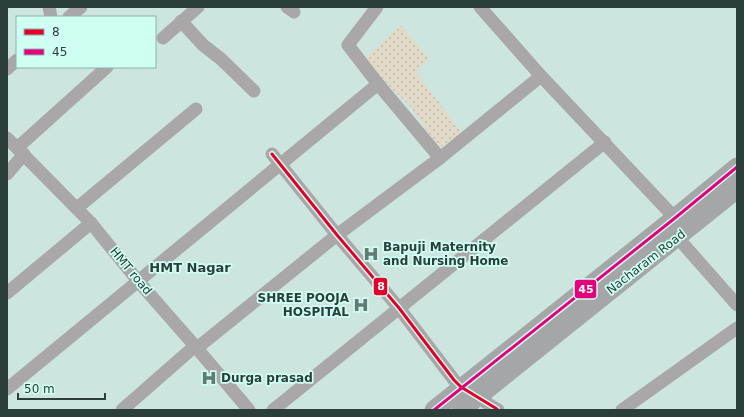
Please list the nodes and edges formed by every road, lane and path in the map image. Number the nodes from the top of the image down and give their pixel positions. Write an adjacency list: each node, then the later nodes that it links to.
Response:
1 (81, 7): 5 (street)
2 (198, 7): 6 (street)
3 (377, 7): 12 (street)
4 (480, 7): 11 (street)
5 (70, 16)
6 (181, 21): 7 (street); 13 (street)
7 (163, 38)
8 (16, 61): 9 (street)
9 (7, 68)
10 (106, 68): 17 (street)
11 (540, 76): 16 (street); 19 (street)
12 (378, 84): 19 (street); 20 (street)
13 (254, 91)
14 (196, 110): 24 (street)
15 (7, 138): 17 (street, HMT road)
16 (605, 142): 25 (street); 32 (street)
17 (21, 151): 22 (street); 24 (street, HMT road)
18 (272, 154): 20 (street)
19 (440, 158): 27 (street)
20 (280, 164): 27 (street); 29 (street)
21 (737, 167): 25 (main road, Nacharam Road)
22 (7, 174)
23 (737, 189): 28 (main road, Nacharam Road)
24 (77, 208): 26 (street, HMT road)
25 (675, 218): 35 (main road, Nacharam Road)
26 (91, 224): 29 (street, HMT road); 30 (street)
27 (337, 235): 32 (street); 34 (street)
28 (677, 237): 31 (street); 37 (main road, Nacharam Road)
29 (138, 281): 34 (street, HMT road); 36 (street)
30 (7, 293)
31 (737, 305)
32 (399, 308): 35 (street); 40 (street)
33 (737, 328): 44 (street)
34 (196, 347): 38 (street); 39 (street, HMT road)
35 (461, 388): 37 (street); 41 (main road, Nacharam Road)
36 (7, 389)
37 (477, 398): 42 (main road, Nacharam Road); 43 (street)
38 (122, 410)
39 (249, 410)
40 (273, 410)
41 (434, 410)
42 (461, 410)
43 (498, 410)
44 (622, 410)

